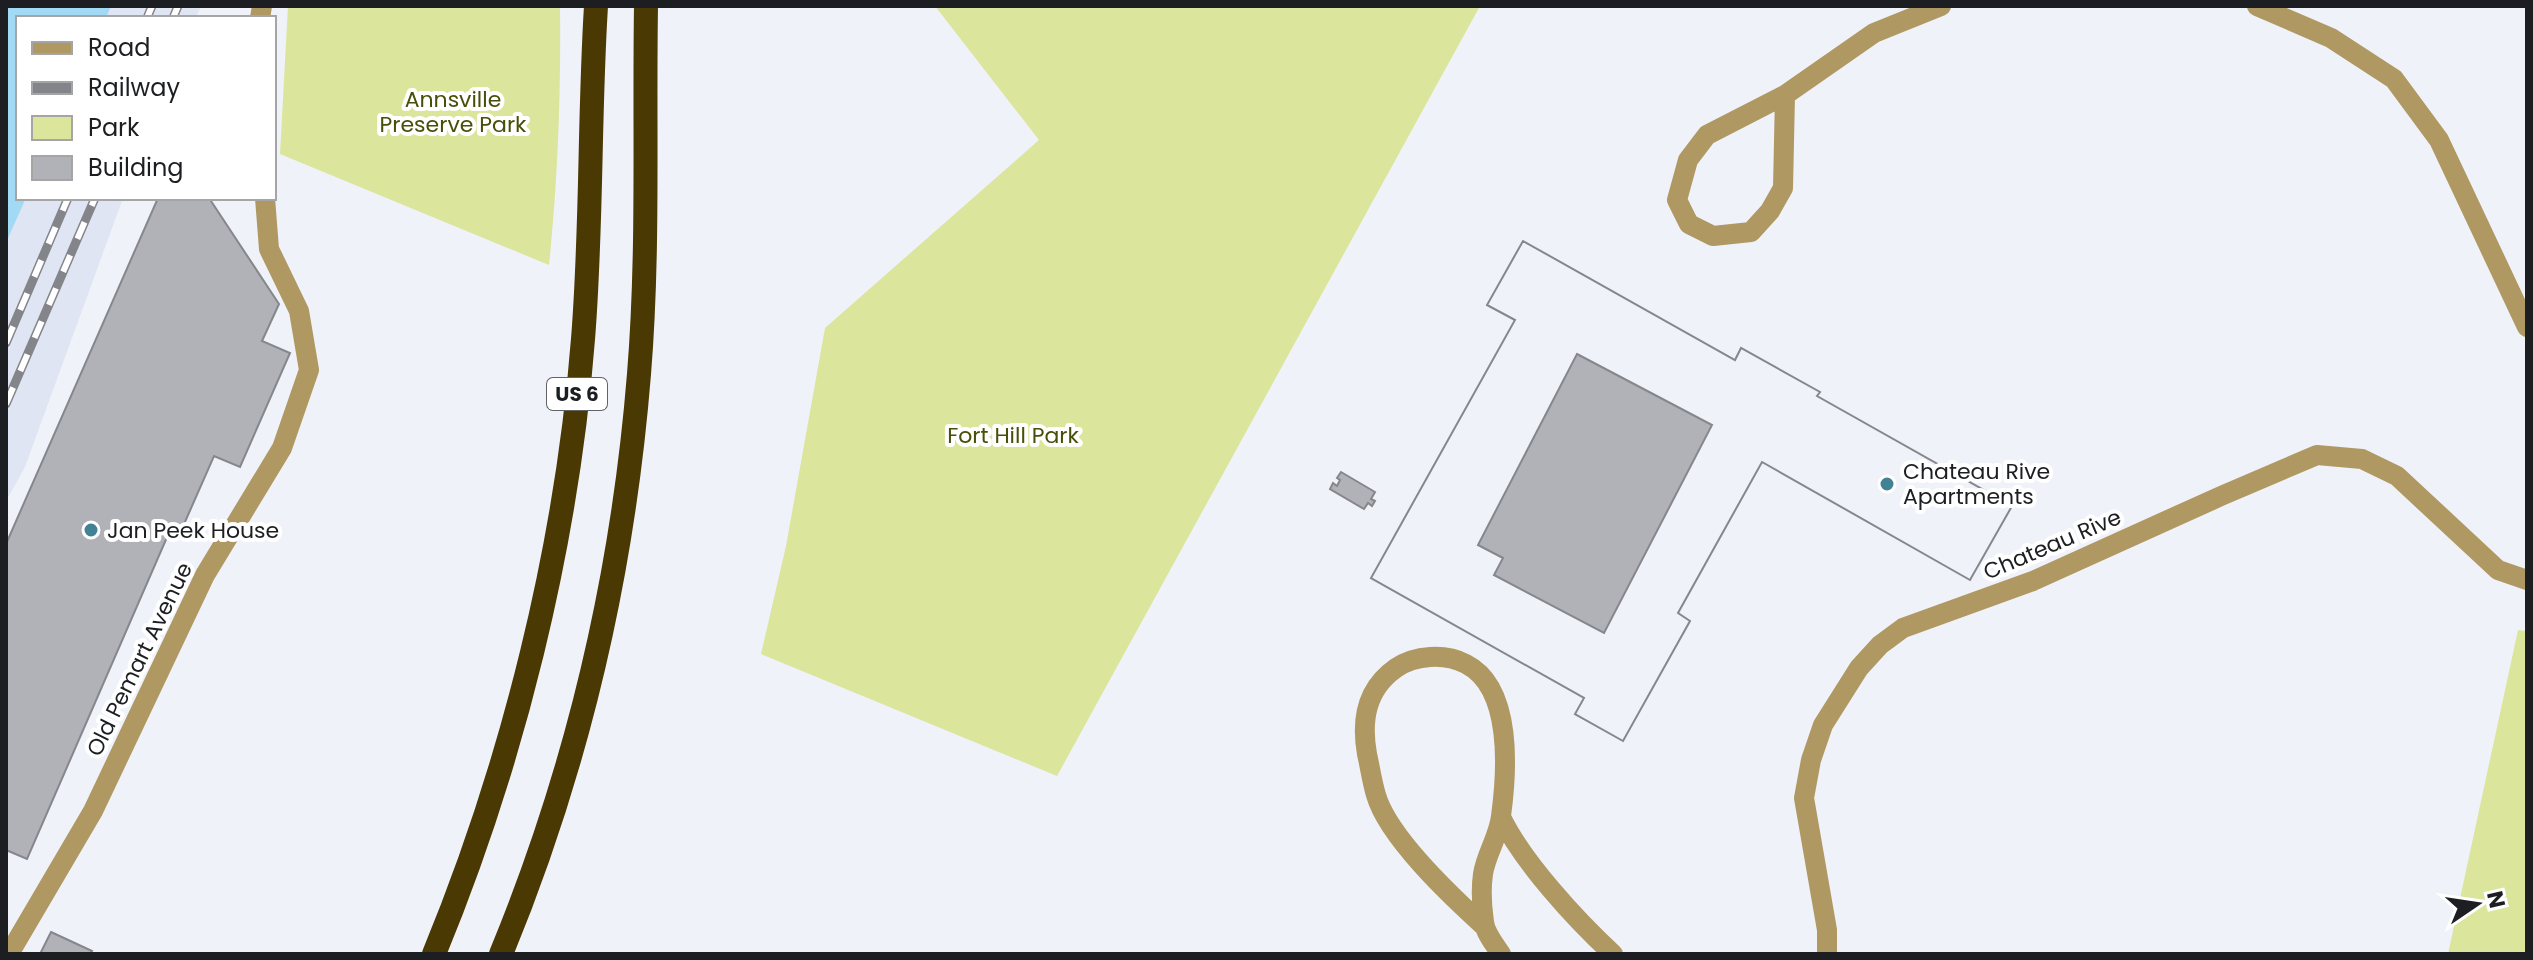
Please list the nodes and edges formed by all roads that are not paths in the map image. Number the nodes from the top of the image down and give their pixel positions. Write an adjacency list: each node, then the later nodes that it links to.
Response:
1 (596, 6): 12 (highway, US 6)
2 (646, 6): 13 (highway, US 6)
3 (1941, 6): 5 (street)
4 (2257, 6): 7 (street)
5 (1785, 95): 5 (street)
6 (265, 200): 11 (street, Old Pemart Avenue)
7 (2527, 327)
8 (2527, 580): 16 (street, Chateau Rive)
9 (1501, 817): 10 (street); 10 (street); 15 (street)
10 (1484, 926): 14 (street)
11 (9, 954)
12 (434, 954)
13 (501, 954)
14 (1501, 954)
15 (1613, 954)
16 (1827, 954)

